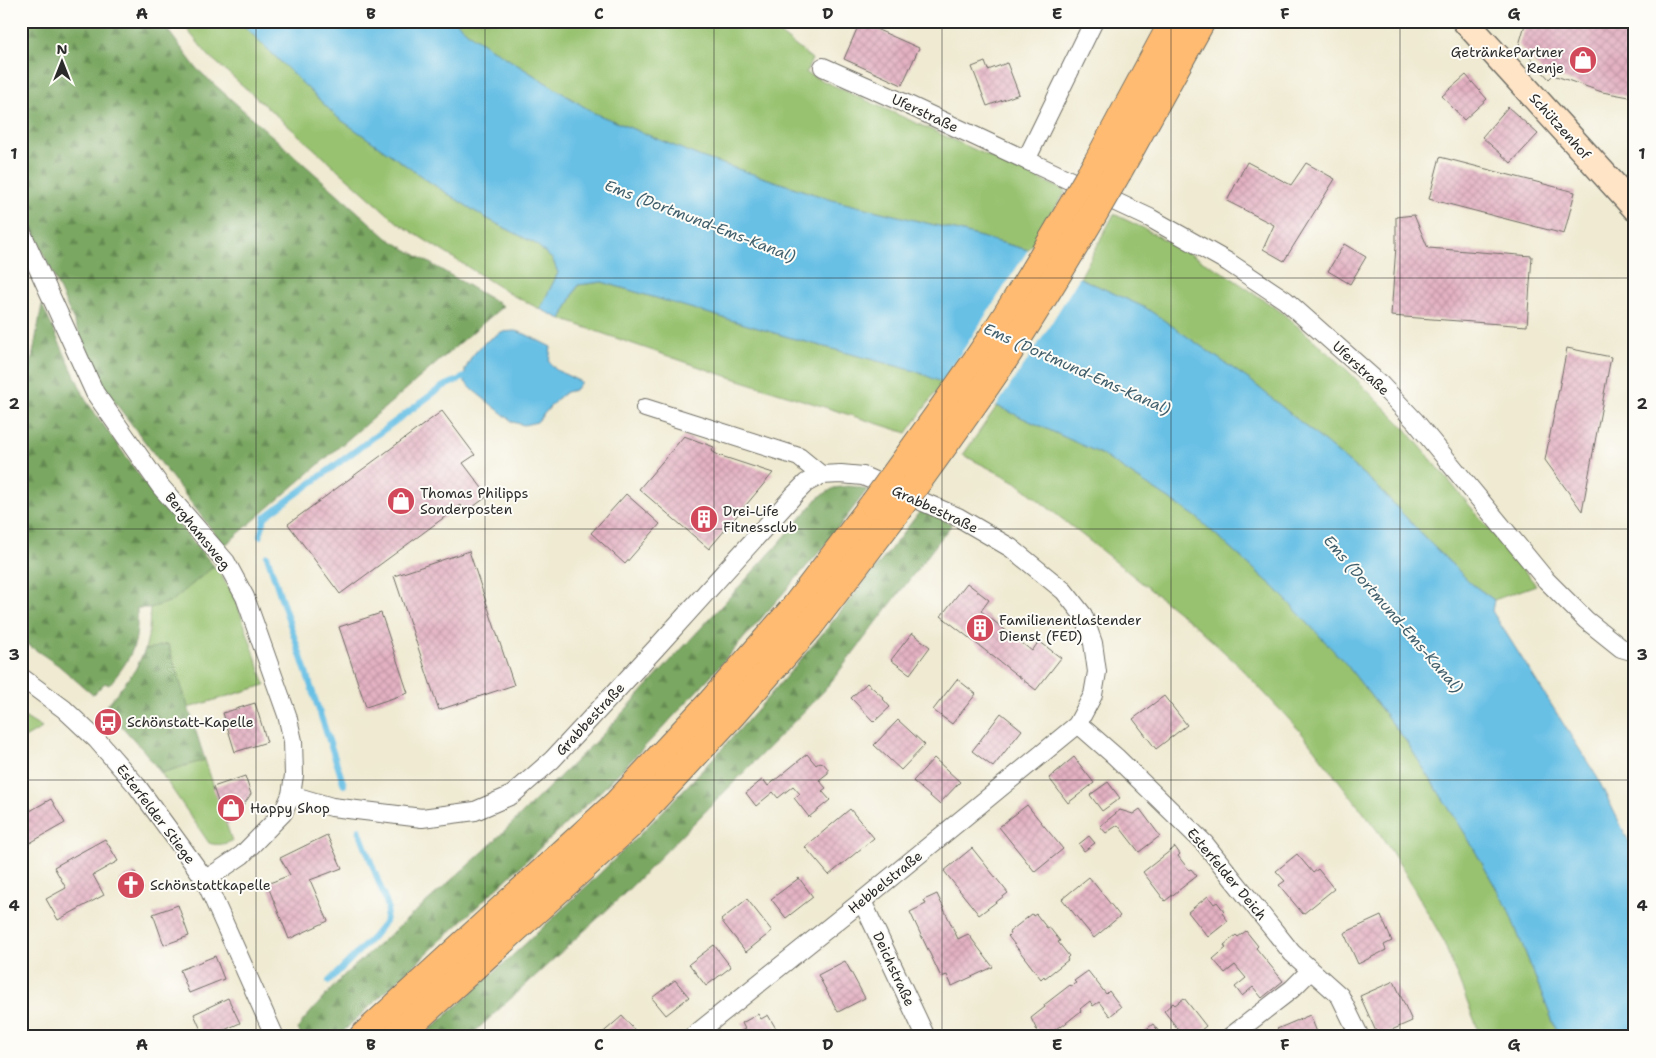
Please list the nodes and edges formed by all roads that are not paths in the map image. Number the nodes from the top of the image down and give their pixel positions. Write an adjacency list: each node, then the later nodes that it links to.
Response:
1 (1094, 21): 6 (street)
2 (1174, 21): 7 (highway)
3 (1200, 21): 7 (highway)
4 (1465, 21): 8 (street, Schützenhof)
5 (823, 67): 6 (street, Uferstraße)
6 (1026, 160): 13 (street, Uferstraße)
7 (1108, 167): 12 (highway, bridge)
8 (1635, 208)
9 (21, 231): 16 (street, Berghamsweg)
10 (645, 408): 11 (street)
11 (821, 475): 15 (street, Grabbestraße); 16 (street, Grabbestraße)
12 (884, 508): 21 (highway); 22 (highway)
13 (1635, 652)
14 (21, 677): 17 (street, Esterfelder Stiege)
15 (1077, 725): 18 (street, Hebbelstraße); 19 (street, Esterfelder Deich)
16 (291, 795): 17 (street, Berghamsweg)
17 (204, 878): 20 (street, Esterfelder Stiege)
18 (862, 901): 23 (street, Hebbelstraße); 24 (street, Deichstraße)
19 (1310, 971): 25 (street); 26 (street, Esterfelder Deich)
20 (275, 1037)
21 (363, 1037)
22 (396, 1037)
23 (692, 1037)
24 (926, 1037)
25 (1230, 1037)
26 (1360, 1037)

